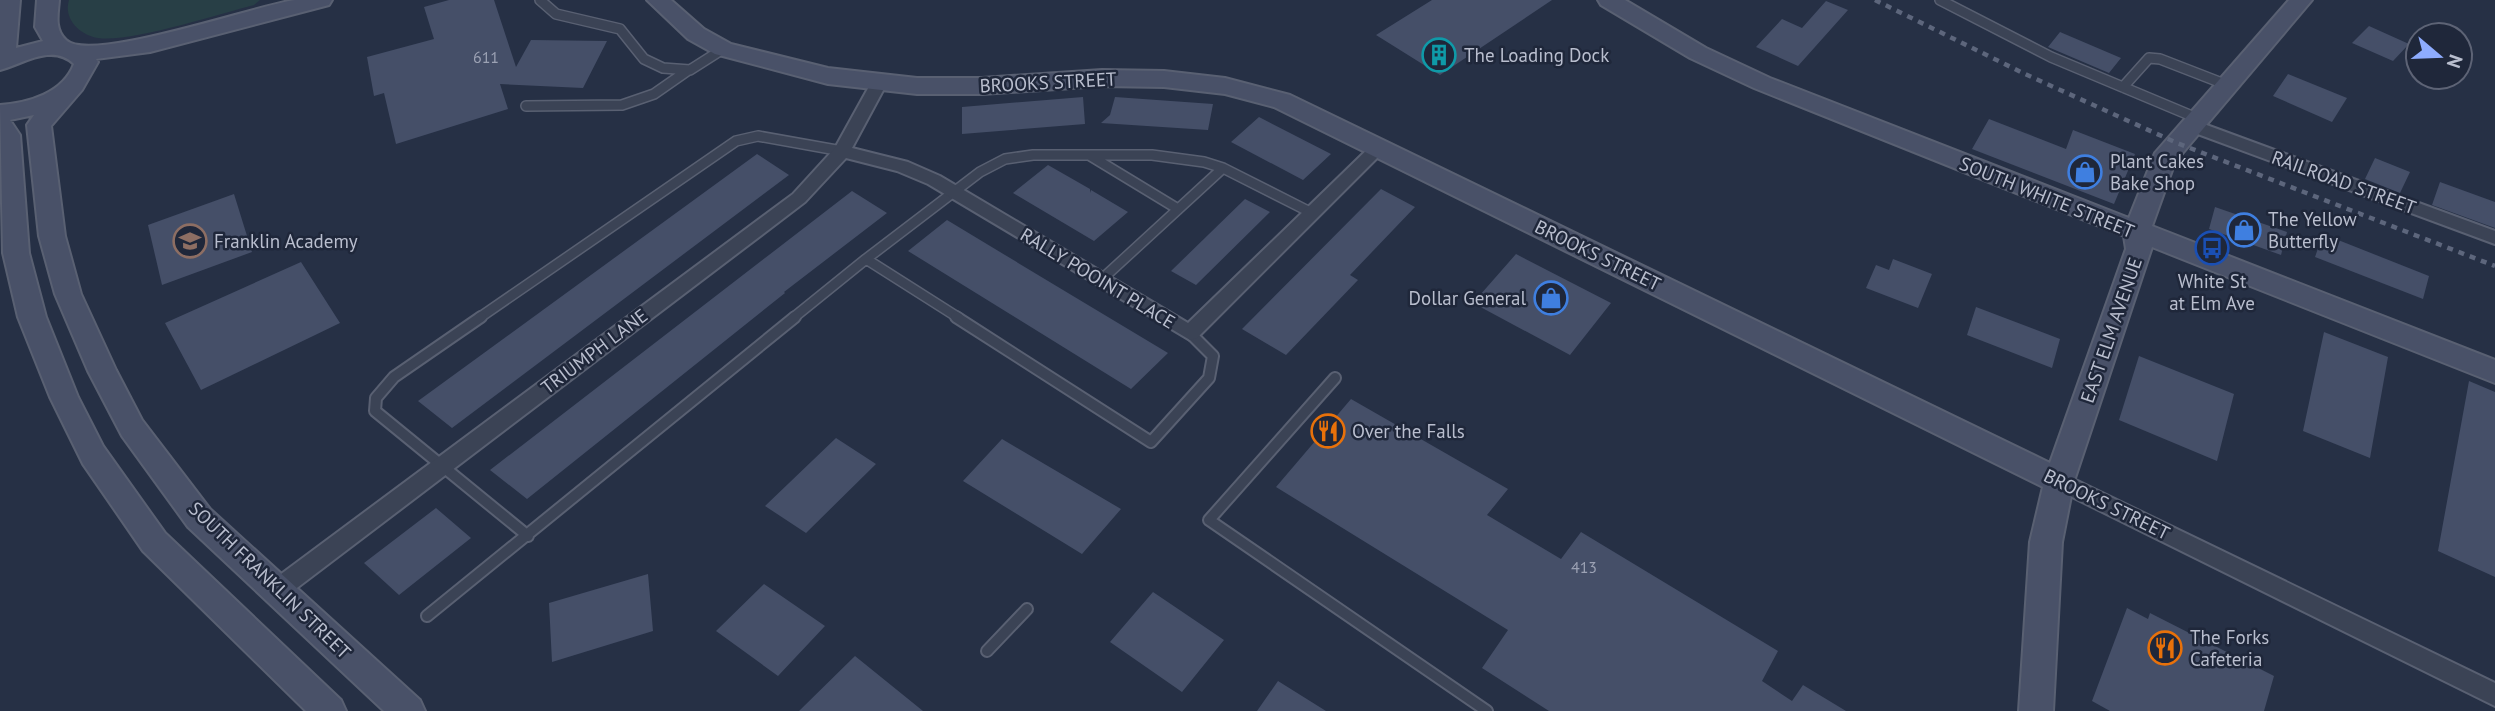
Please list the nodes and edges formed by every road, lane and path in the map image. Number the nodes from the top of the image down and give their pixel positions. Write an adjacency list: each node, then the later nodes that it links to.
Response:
1 (9, 0): 13 (street)
2 (48, 0): 12 (street)
3 (321, 0): 9 (street)
4 (540, 0): 14 (lane)
5 (658, 0): 11 (street, BROOKS STREET)
6 (1609, 0): 30 (street, SOUTH WHITE STREET)
7 (1940, 0): 18 (lane)
8 (2301, 0): 16 (street, EAST ELM AVENUE)
9 (290, 4): 10 (street)
10 (150, 45): 12 (street); 17 (street)
11 (723, 49): 14 (lane); 15 (street, BROOKS STREET)
12 (70, 51): 13 (street); 17 (street)
13 (1, 62)
14 (687, 71): 19 (lane)
15 (879, 83): 23 (street, BROOKS STREET); 24 (street, TRIUMPH LANE)
16 (2228, 85): 18 (lane); 21 (street, EAST ELM AVENUE)
17 (71, 87): 20 (street); 40 (street, SOUTH FRANKLIN STREET)
18 (2123, 87): 21 (lane)
19 (526, 106)
20 (0, 113)
21 (2196, 123): 30 (street, EAST ELM AVENUE); 31 (street, RAILROAD STREET)
22 (0, 124): 45 (street)
23 (1379, 148): 29 (street, RALLY POOINT PLACE); 38 (street, BROOKS STREET)
24 (842, 151): 27 (street, RALLY POOINT PLACE); 37 (street, TRIUMPH LANE); 37 (lane)
25 (1089, 155): 26 (lane); 27 (lane); 28 (lane)
26 (1223, 168): 28 (lane); 29 (lane)
27 (953, 190): 32 (lane); 33 (street, RALLY POOINT PLACE)
28 (1178, 209): 33 (lane)
29 (1312, 213): 34 (street, RALLY POOINT PLACE)
30 (2137, 232): 35 (street, SOUTH WHITE STREET); 38 (street, EAST ELM AVENUE)
31 (2495, 238)
32 (866, 259): 34 (lane); 39 (lane)
33 (1101, 280): 34 (street, RALLY POOINT PLACE)
34 (1190, 333)
35 (2495, 372)
36 (1335, 378): 47 (lane)
37 (441, 466): 39 (lane); 40 (street, TRIUMPH LANE)
38 (2059, 481): 44 (street, BROOKS STREET); 48 (street, EAST ELM AVENUE)
39 (528, 536): 42 (lane)
40 (277, 590): 46 (street, SOUTH FRANKLIN STREET)
41 (1027, 610): 43 (lane)
42 (427, 617)
43 (987, 651)
44 (2495, 695)
45 (329, 711)
46 (408, 711)
47 (1487, 711)
48 (2036, 711)

